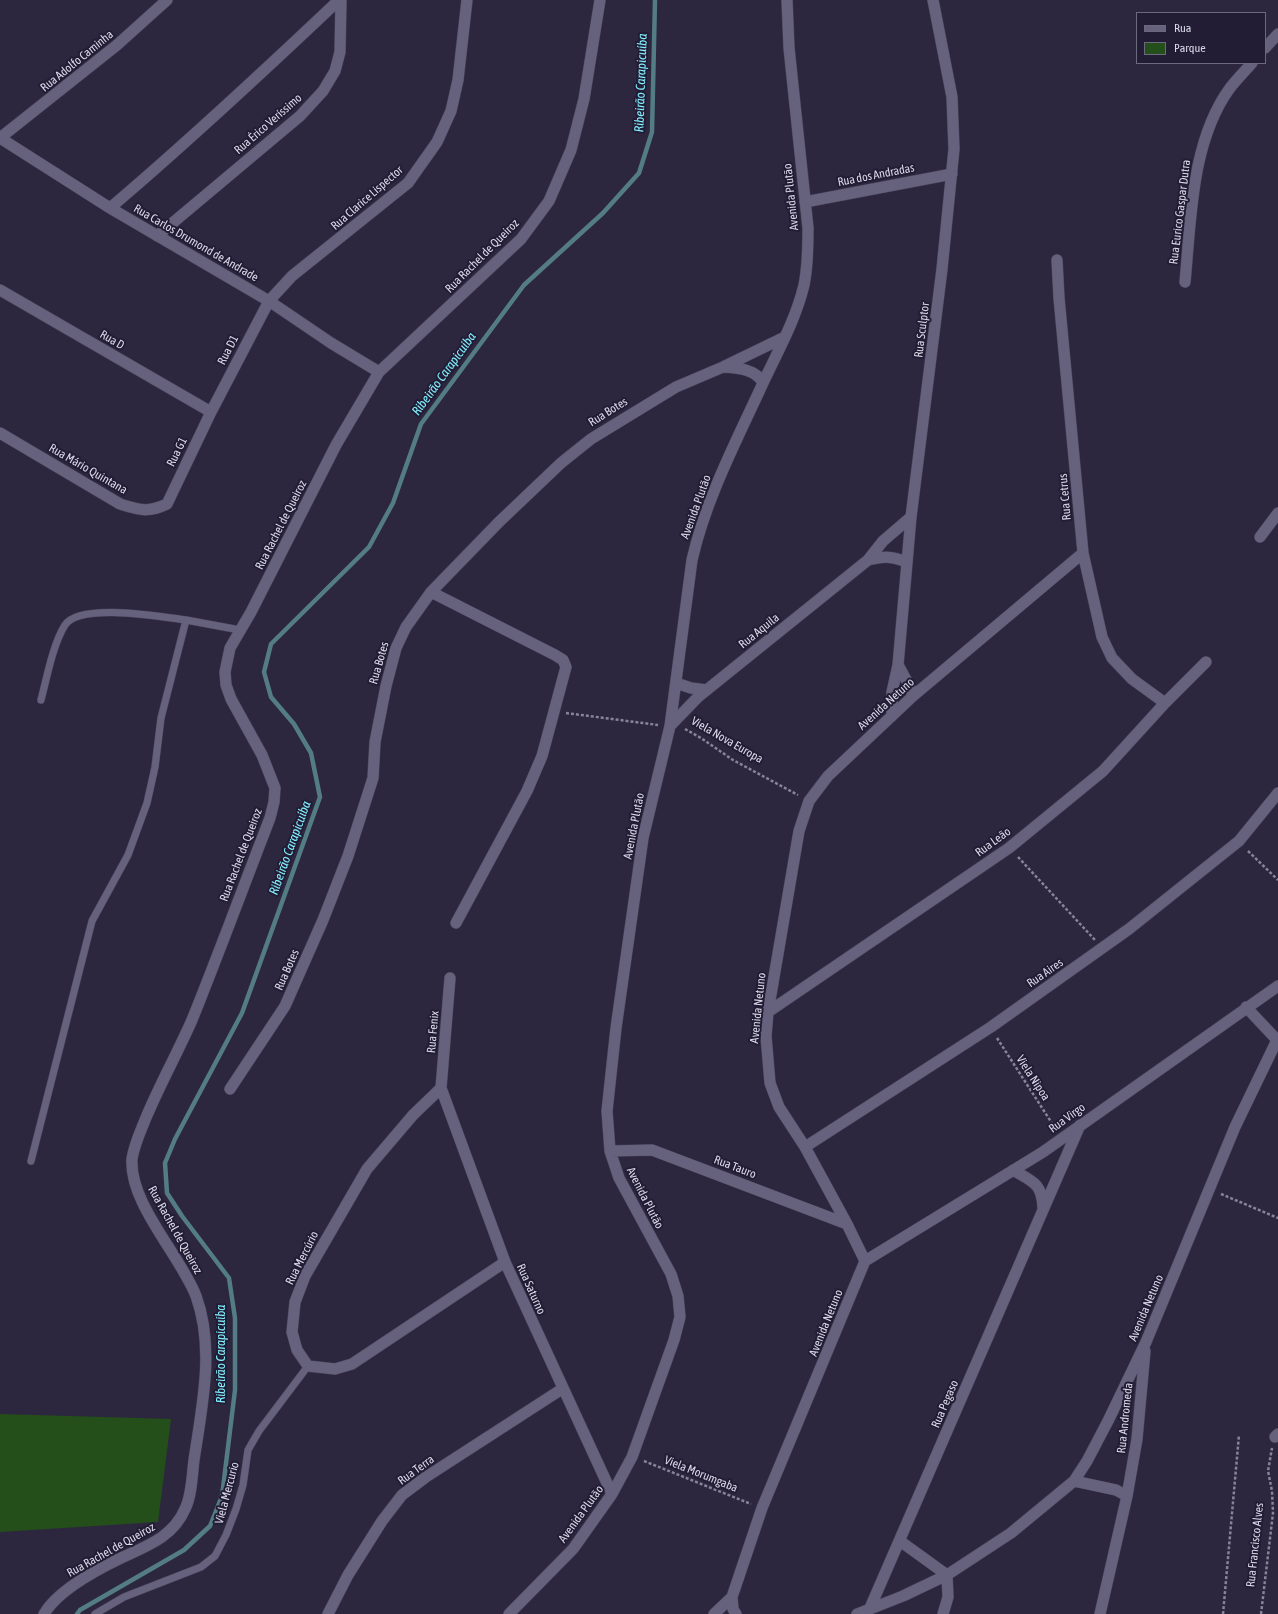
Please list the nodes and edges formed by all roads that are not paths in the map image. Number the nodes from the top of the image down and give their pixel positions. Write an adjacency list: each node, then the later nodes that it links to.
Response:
1 (167, 0): 10 (street, Rua Adolfo Caminha)
2 (340, 0): 13 (street); 14 (street, Rua Érico Veríssimo)
3 (467, 0): 18 (street, Rua Clarice Lispector)
4 (600, 0): 21 (street, Rua Rachel de Queiroz)
5 (787, 0): 12 (street, Avenida Plutão)
6 (933, 0): 11 (street, Rua Sculptor)
7 (1278, 34): 8 (street)
8 (1266, 47)
9 (1251, 64): 16 (street, Rua Eurico Gaspar Dutra)
10 (0, 138): 13 (street, Rua Carlos Drumond de Andrade)
11 (952, 174): 12 (street, Rua dos Andradas); 27 (street, Rua Sculptor)
12 (804, 202): 19 (street, Avenida Plutão)
13 (110, 208): 14 (street, Rua Carlos Drumond de Andrade)
14 (156, 236): 18 (street, Rua Carlos Drumond de Andrade)
15 (1057, 260): 29 (street, Rua Cetrus)
16 (1185, 282)
17 (0, 290): 23 (street, Rua D)
18 (269, 301): 21 (street, Rua Carlos Drumond de Andrade); 23 (street, Rua D1)
19 (785, 337): 20 (street, Rua Botes); 22 (street, Avenida Plutão)
20 (723, 367): 22 (street); 32 (street, Rua Botes)
21 (379, 372): 34 (street, Rua Rachel de Queiroz)
22 (763, 383): 37 (street, Avenida Plutão)
23 (211, 412): 25 (street, Rua G1)
24 (0, 433): 25 (street, Rua Mário Quintana)
25 (167, 504)
26 (1278, 513): 28 (street)
27 (911, 518): 30 (street, Rua Aquila); 31 (street, Rua Sculptor)
28 (1260, 536)
29 (1083, 553): 39 (street, Avenida Netuno); 41 (street, Rua Cetrus)
30 (868, 560): 31 (street, Rua Aquila); 38 (street, Rua Aquila)
31 (906, 562): 36 (street, Rua Sculptor)
32 (431, 592): 45 (street); 52 (street, Rua Botes)
33 (186, 620): 34 (lane); 40 (lane); 56 (lane)
34 (240, 630): 72 (street, Rua Rachel de Queiroz)
35 (1206, 662): 41 (street, Rua Leão)
36 (898, 665): 39 (street); 42 (street, Rua Sculptor)
37 (676, 683): 38 (street); 43 (street, Avenida Plutão)
38 (706, 690): 43 (street, Rua Aquila)
39 (913, 696): 42 (street, Avenida Netuno)
40 (41, 700)
41 (1165, 703): 49 (street, Rua Leão)
42 (892, 716): 49 (street, Avenida Netuno)
43 (670, 726): 55 (street, Avenida Plutão)
44 (1278, 793): 54 (street, Rua Aires)
45 (456, 923)
46 (450, 978): 51 (street, Rua Fenix)
47 (1278, 986): 48 (street, Rua Virgo)
48 (1246, 1007): 50 (street); 53 (street, Rua Virgo)
49 (768, 1012): 54 (street, Avenida Netuno)
50 (1277, 1039): 62 (street, Avenida Netuno)
51 (441, 1088): 61 (street, Rua Saturno); 63 (street, Rua Mercúrio)
52 (230, 1089)
53 (1080, 1125): 57 (street, Rua Virgo); 58 (street, Rua Pegaso)
54 (805, 1147): 59 (street, Avenida Netuno)
55 (610, 1151): 59 (street, Rua Tauro); 66 (street, Avenida Plutão)
56 (31, 1161)
57 (1013, 1170): 58 (street); 60 (street, Rua Virgo)
58 (1043, 1209): 68 (street, Rua Pegaso)
59 (847, 1224): 60 (street, Avenida Netuno)
60 (865, 1261): 70 (street, Avenida Netuno)
61 (505, 1262): 63 (street); 64 (street, Rua Saturno)
62 (1146, 1342): 65 (street, Avenida Netuno); 67 (street, Rua Andromeda)
63 (308, 1366): 73 (lane, Viela Mercurio)
64 (562, 1389): 66 (street, Rua Saturno); 74 (street, Rua Terra)
65 (1074, 1481): 67 (street); 69 (street, Avenida Netuno)
66 (612, 1494): 75 (street, Avenida Plutão)
67 (1127, 1496): 80 (street, Rua Andromeda)
68 (900, 1541): 69 (street); 71 (street, Rua Pegaso)
69 (947, 1575): 71 (street, Avenida Netuno); 79 (street)
70 (732, 1597): 76 (street); 77 (street)
71 (870, 1608): 78 (street, Avenida Netuno)
72 (44, 1614)
73 (95, 1614)
74 (328, 1614)
75 (508, 1614)
76 (714, 1614)
77 (736, 1614)
78 (857, 1614)
79 (944, 1614)
80 (1100, 1614)

